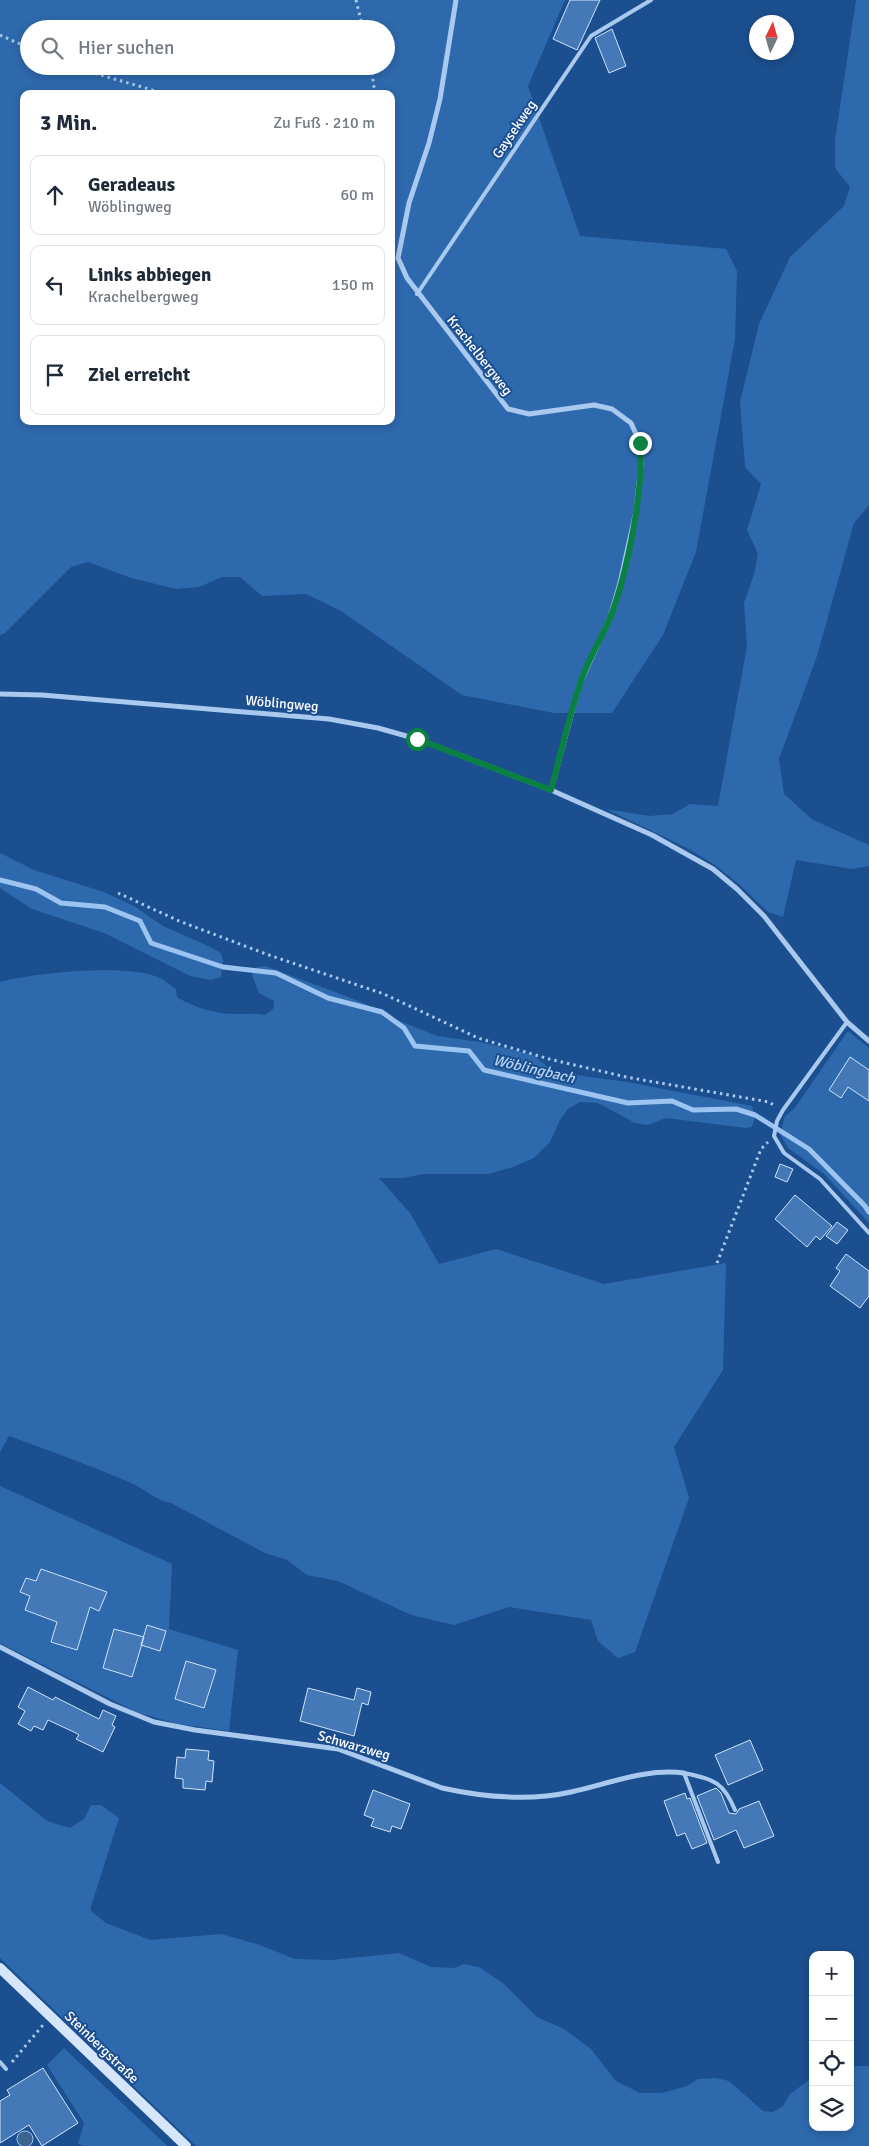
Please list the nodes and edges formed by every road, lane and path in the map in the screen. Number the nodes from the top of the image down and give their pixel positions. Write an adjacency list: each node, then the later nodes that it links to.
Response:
1 (356, 0): 4 (path)
2 (456, 0): 11 (street, Krachelbergweg)
3 (651, 0): 11 (lane, Gaysekweg)
4 (360, 20)
5 (0, 35): 6 (path)
6 (20, 44)
7 (101, 75): 9 (path)
8 (372, 75): 10 (path)
9 (152, 90)
10 (374, 90)
11 (418, 294): 13 (street, Krachelbergweg)
12 (0, 694): 13 (street, Wöblingweg)
13 (551, 790): 15 (street, Wöblingweg)
14 (118, 893): 17 (path)
15 (847, 1022): 16 (street, Wöblingweg); 17 (lane)
16 (869, 1041)
17 (783, 1110): 18 (lane)
18 (774, 1136): 19 (lane); 20 (path)
19 (869, 1233)
20 (717, 1263)
21 (0, 1647): 22 (street, Schwarzweg)
22 (684, 1774): 23 (lane); 24 (lane)
23 (735, 1810)
24 (718, 1862)
25 (0, 1968): 26 (street, Steinbergstraße)
26 (50, 2016): 28 (path); 29 (street, Steinbergstraße)
27 (0, 2062): 28 (lane)
28 (6, 2069)
29 (186, 2146)

